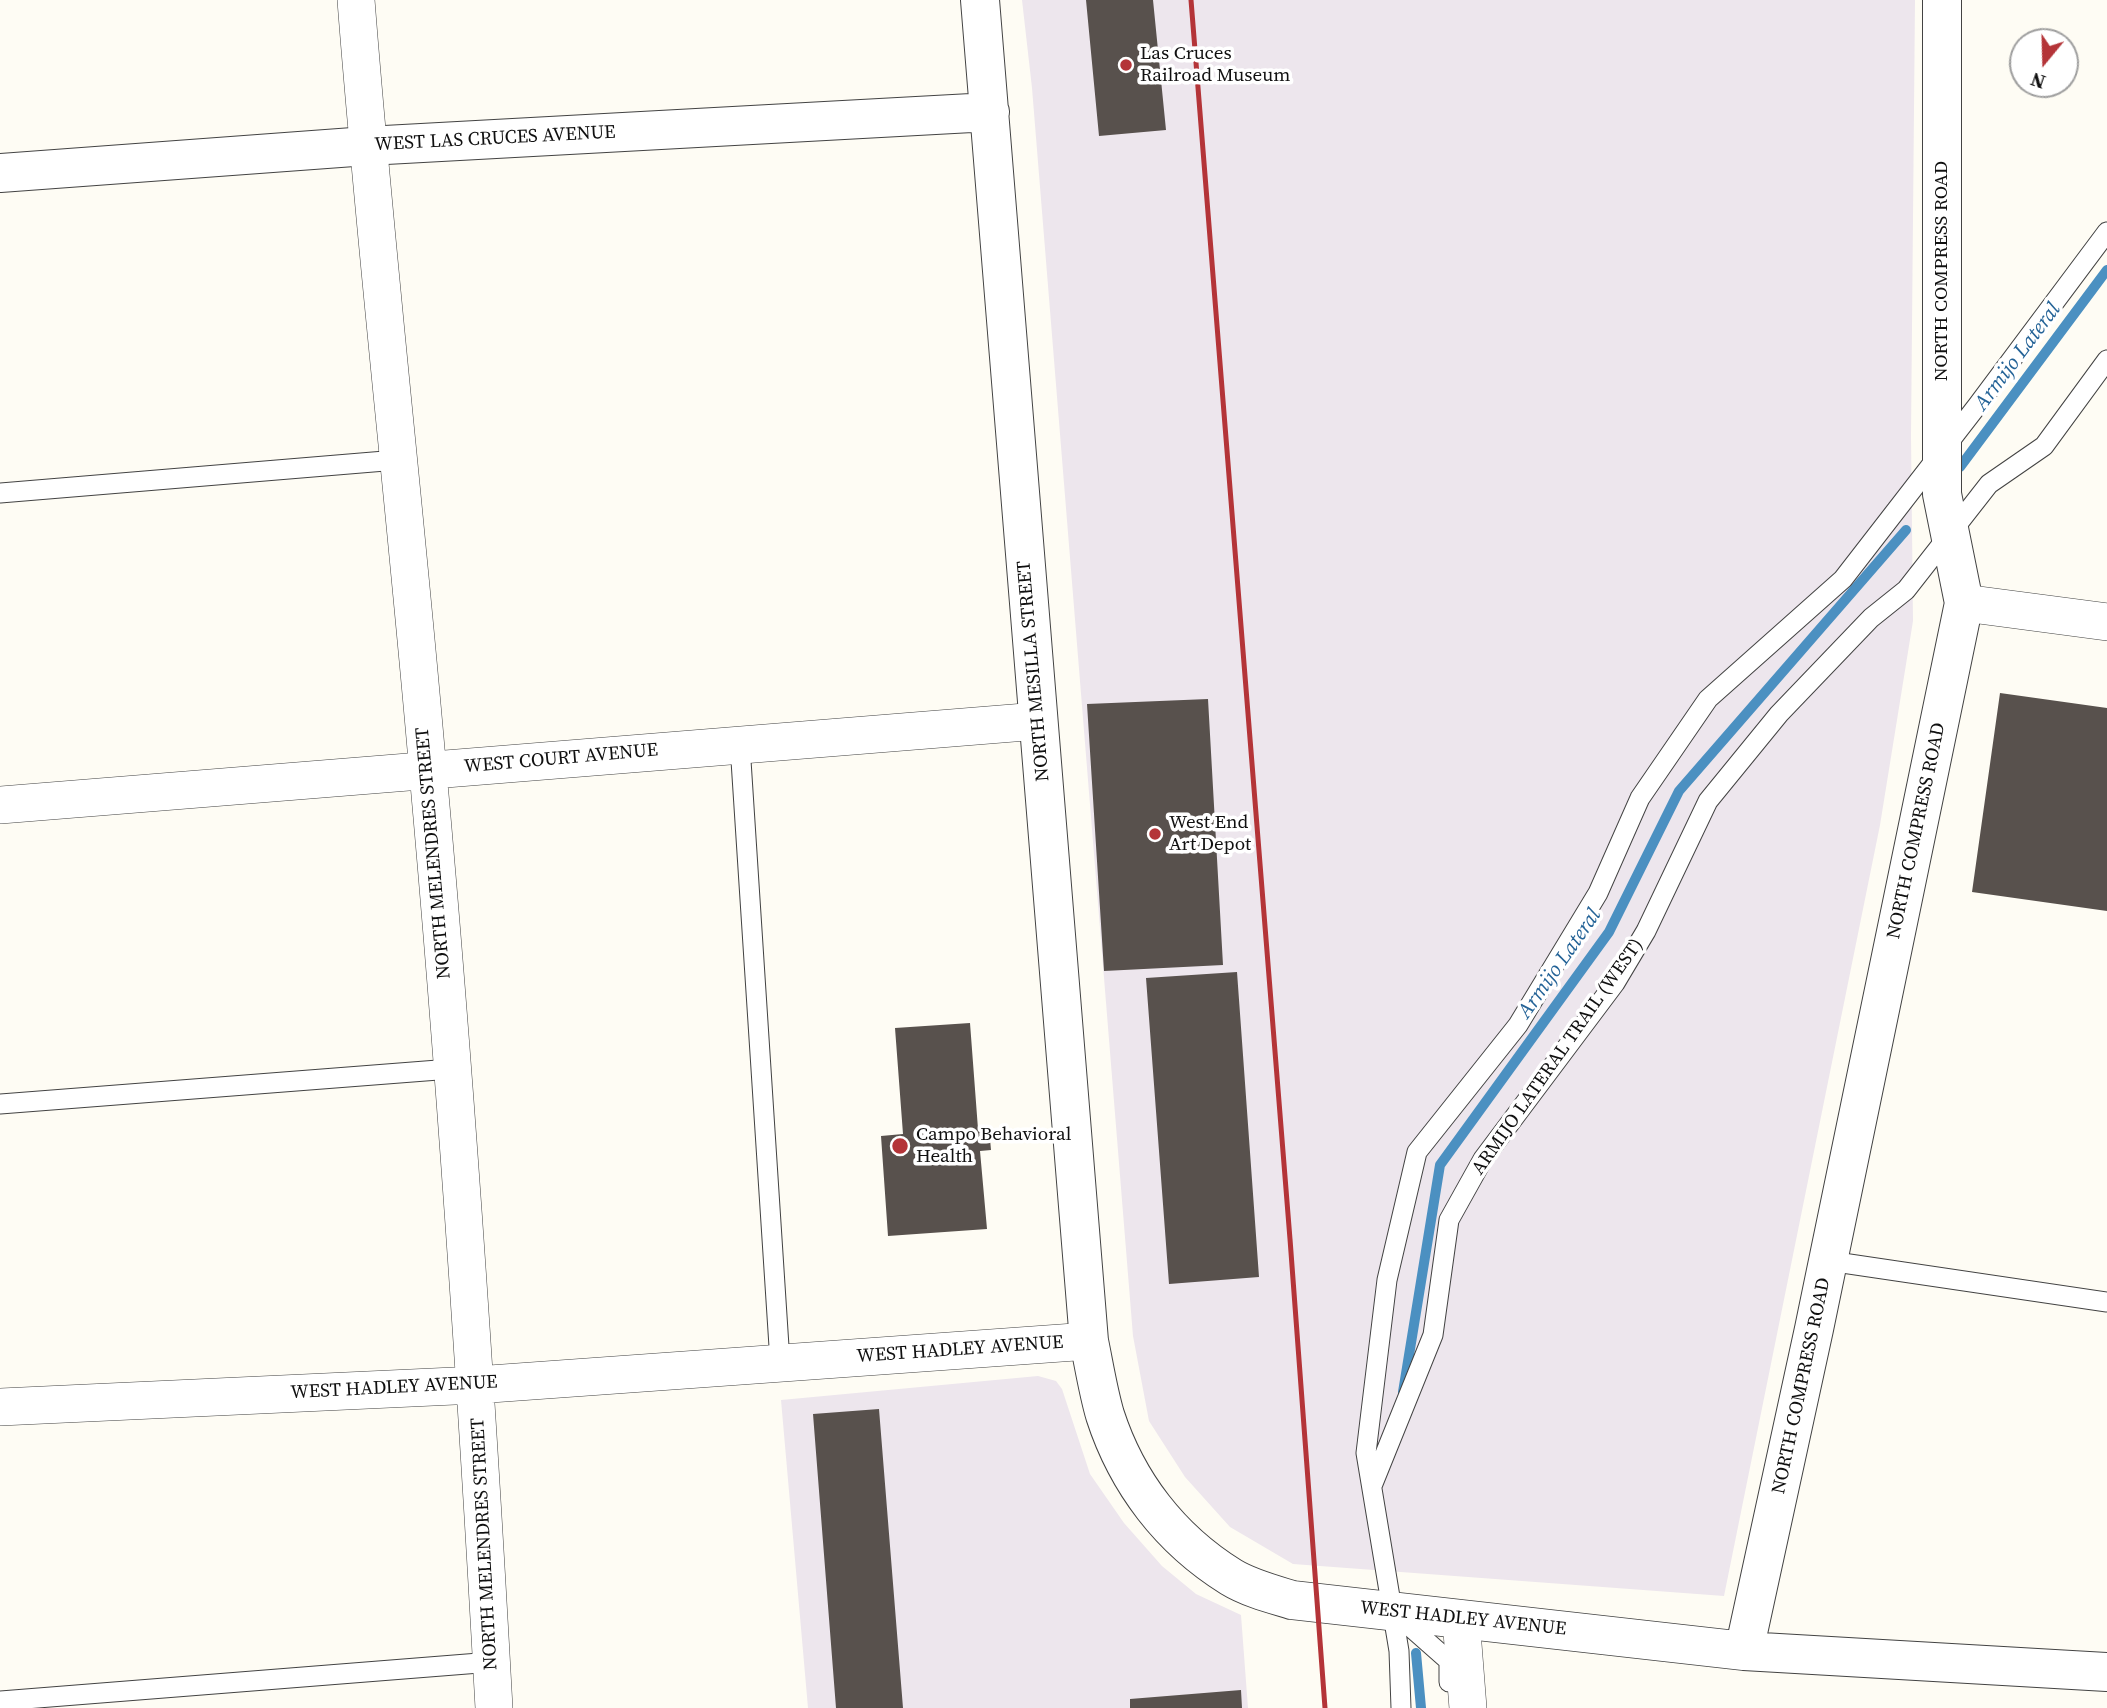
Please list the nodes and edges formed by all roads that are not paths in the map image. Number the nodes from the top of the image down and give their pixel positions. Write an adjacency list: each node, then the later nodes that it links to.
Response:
1 (356, 0): 5 (street, NORTH MELENDRES STREET)
2 (980, 0): 4 (street, NORTH MESILLA STREET)
3 (1942, 0): 9 (street, NORTH COMPRESS ROAD)
4 (990, 111): 5 (street, WEST LAS CRUCES AVENUE); 15 (street, NORTH MESILLA STREET)
5 (367, 146): 6 (street, WEST LAS CRUCES AVENUE); 10 (street, NORTH MELENDRES STREET)
6 (0, 173)
7 (2107, 232): 9 (lane)
8 (2107, 360): 12 (lane, ARMIJO LATERAL TRAIL (WEST))
9 (1942, 451): 12 (street, NORTH COMPRESS ROAD); 27 (lane)
10 (397, 460): 11 (lane); 17 (street, NORTH MELENDRES STREET)
11 (0, 493)
12 (1951, 534): 13 (street, NORTH COMPRESS ROAD); 27 (lane, ARMIJO LATERAL TRAIL (WEST))
13 (1964, 603): 14 (street); 21 (street, NORTH COMPRESS ROAD)
14 (2107, 622)
15 (1038, 721): 16 (street, WEST COURT AVENUE); 23 (street, NORTH MESILLA STREET)
16 (740, 745): 17 (street, WEST COURT AVENUE); 24 (lane)
17 (428, 770): 18 (street, WEST COURT AVENUE); 19 (street, NORTH MELENDRES STREET)
18 (0, 806)
19 (452, 1069): 20 (lane); 25 (street, NORTH MELENDRES STREET)
20 (0, 1104)
21 (1829, 1261): 22 (lane); 30 (street, NORTH COMPRESS ROAD)
22 (2107, 1302)
23 (1089, 1341): 24 (street, WEST HADLEY AVENUE); 28 (street, WEST HADLEY AVENUE)
24 (780, 1362): 25 (street, WEST HADLEY AVENUE)
25 (477, 1385): 26 (street, WEST HADLEY AVENUE); 31 (street, NORTH MELENDRES STREET)
26 (0, 1407)
27 (1372, 1487): 28 (lane)
28 (1392, 1611): 29 (street, WEST HADLEY AVENUE); 35 (lane); 36 (lane)
29 (1461, 1619): 30 (street, WEST HADLEY AVENUE); 37 (street)
30 (1744, 1651): 32 (street, WEST HADLEY AVENUE)
31 (492, 1662): 33 (lane); 34 (street, NORTH MELENDRES STREET)
32 (2107, 1672)
33 (0, 1701)
34 (494, 1708)
35 (1401, 1708)
36 (1450, 1708)
37 (1468, 1708)

